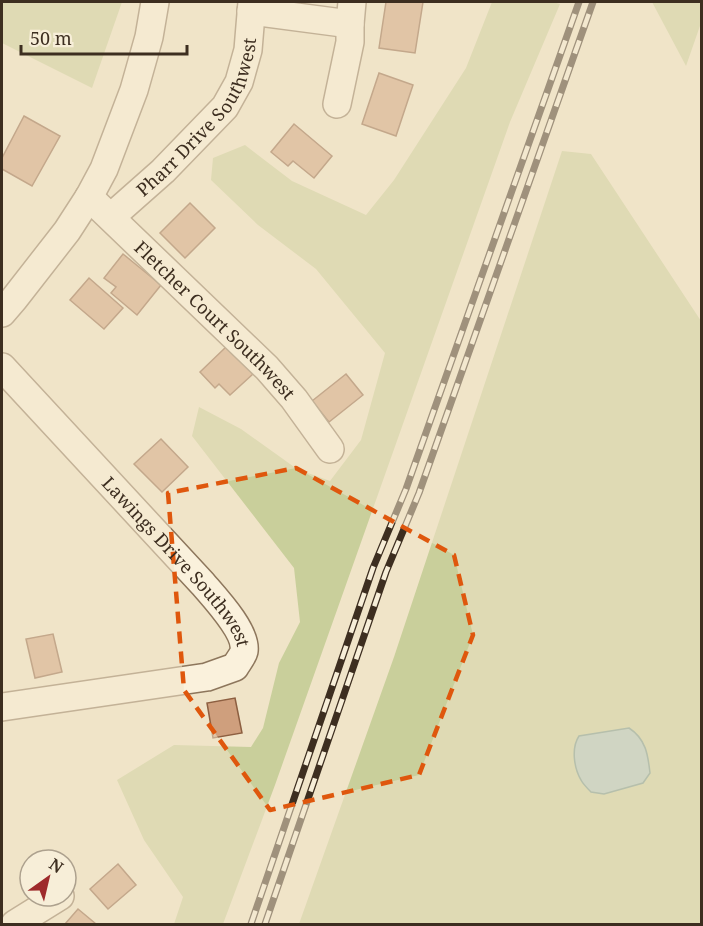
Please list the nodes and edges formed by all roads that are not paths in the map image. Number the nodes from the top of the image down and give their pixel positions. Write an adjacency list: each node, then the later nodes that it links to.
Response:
1 (155, 2): 5 (street)
2 (251, 7): 3 (street); 6 (street, Pharr Drive Southwest)
3 (351, 13): 4 (street)
4 (337, 104)
5 (89, 196): 6 (street, Fletcher Court Southwest); 7 (street)
6 (111, 217): 9 (street, Fletcher Court Southwest)
7 (6, 299)
8 (2, 367): 10 (street, Lawings Drive Southwest)
9 (330, 449)
10 (2, 707)
11 (41, 908): 12 (street)
12 (15, 924)

